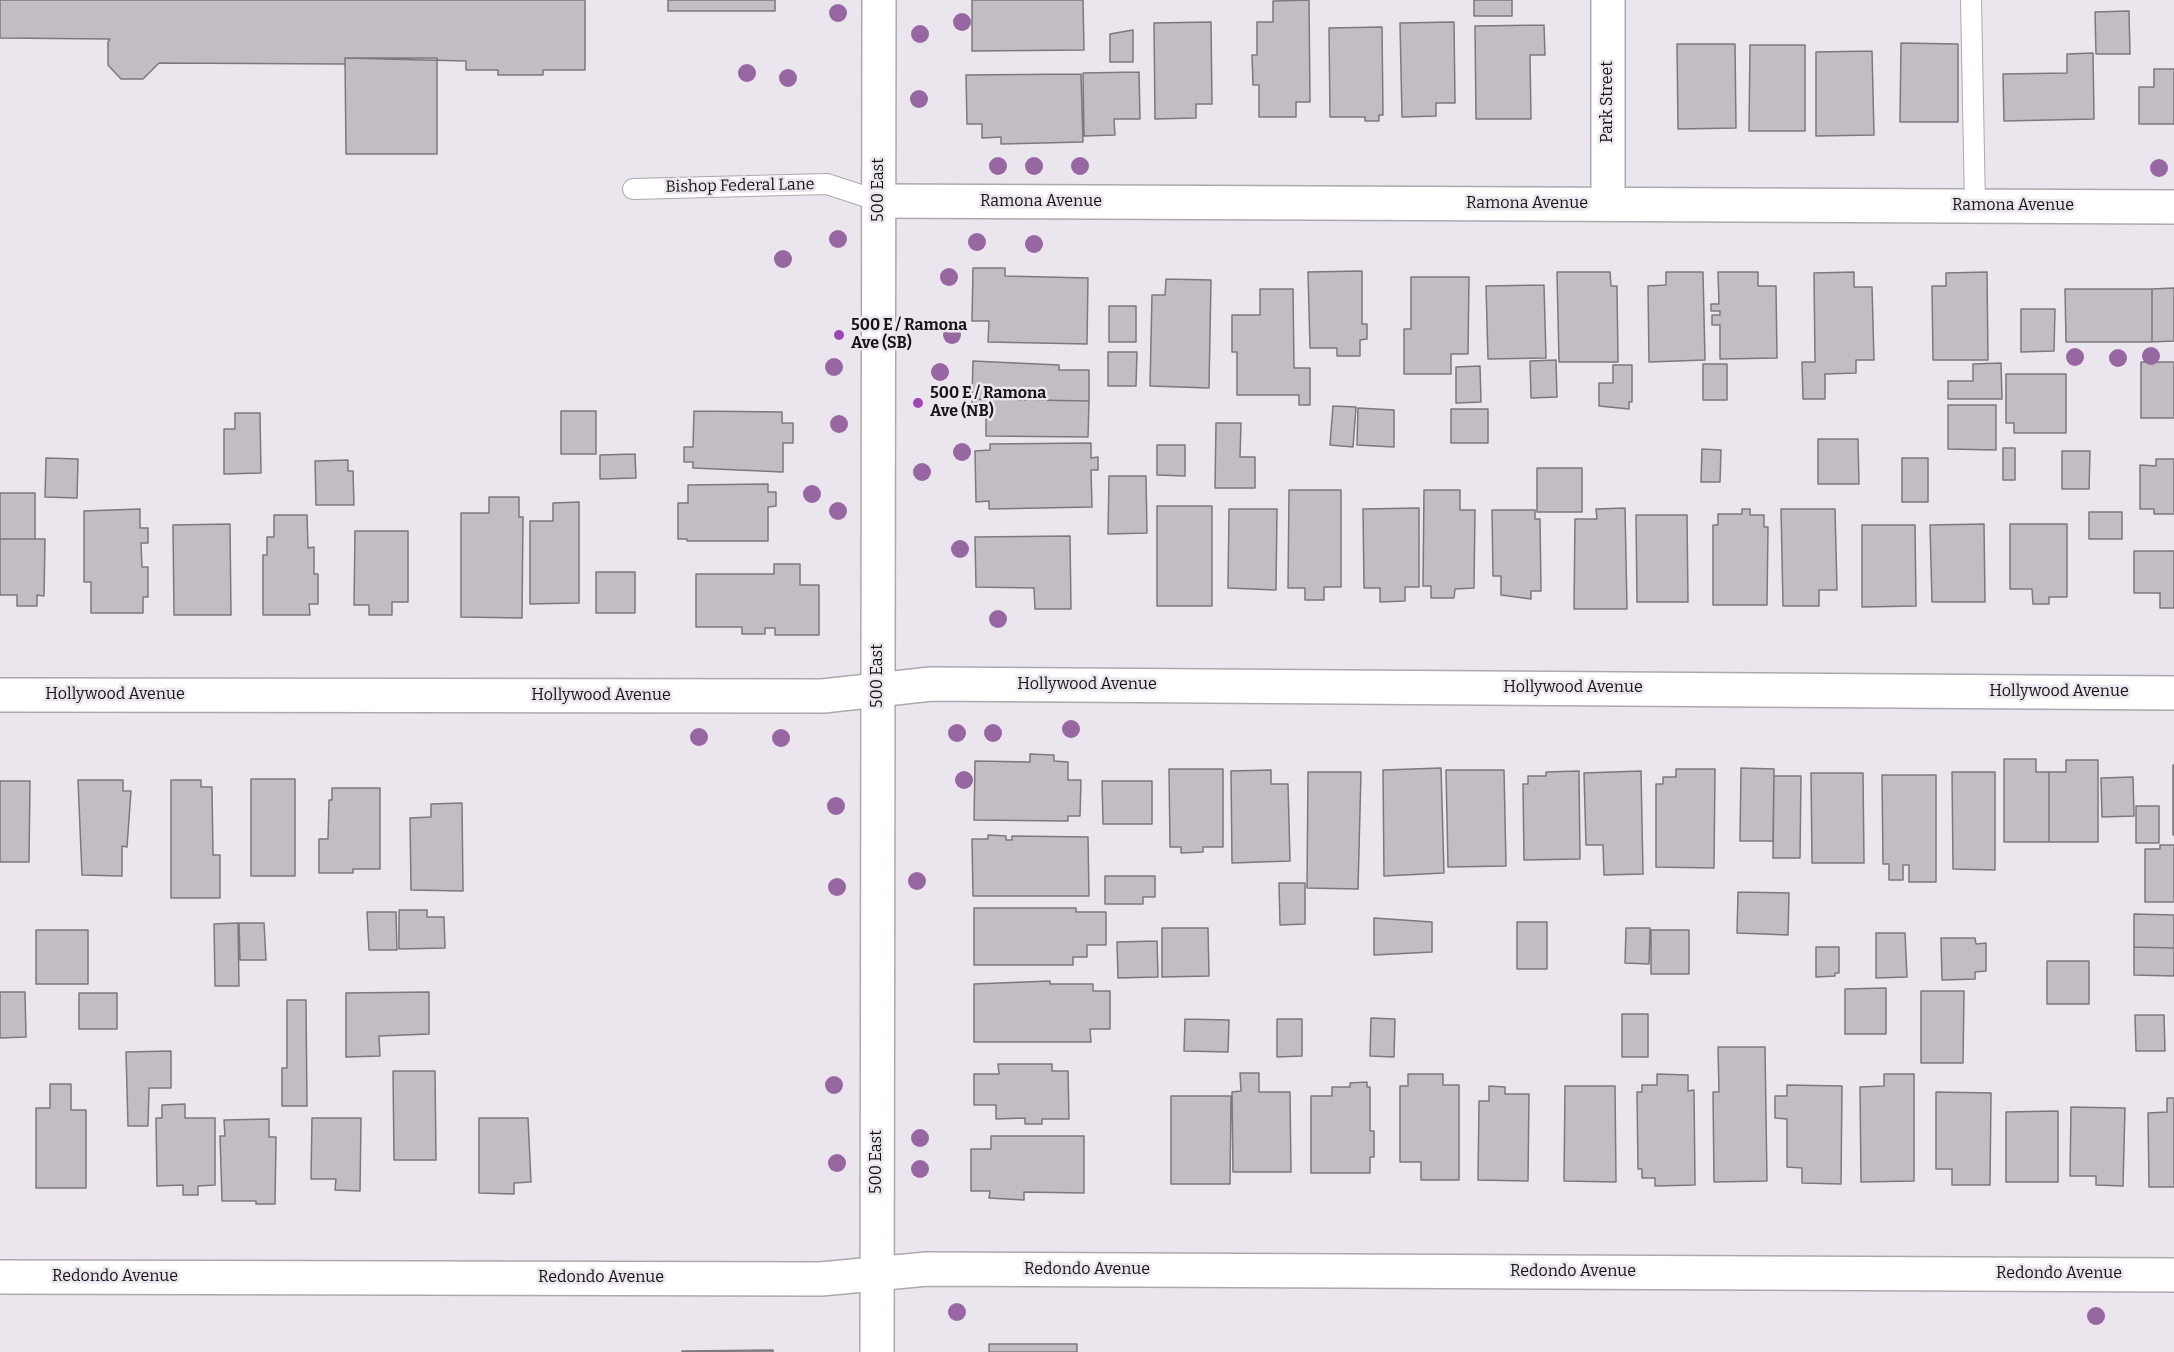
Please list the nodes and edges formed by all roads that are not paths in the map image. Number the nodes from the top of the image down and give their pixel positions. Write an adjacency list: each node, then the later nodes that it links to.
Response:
1 (879, 0): 5 (street, 500 East)
2 (1608, 0): 6 (street, Park Street)
3 (1971, 0): 7 (lane)
4 (633, 189): 5 (lane, Bishop Federal Lane)
5 (879, 201): 6 (street, Ramona Avenue); 9 (street, 500 East)
6 (1608, 204): 7 (street, Ramona Avenue)
7 (1975, 206): 8 (street, Ramona Avenue)
8 (2174, 207)
9 (878, 690): 10 (street, Hollywood Avenue); 11 (street, Hollywood Avenue); 12 (street, 500 East)
10 (2174, 693)
11 (0, 695)
12 (877, 1272): 13 (street, Redondo Avenue); 14 (street, Redondo Avenue); 15 (street, 500 East)
13 (2174, 1275)
14 (0, 1277)
15 (877, 1352)

